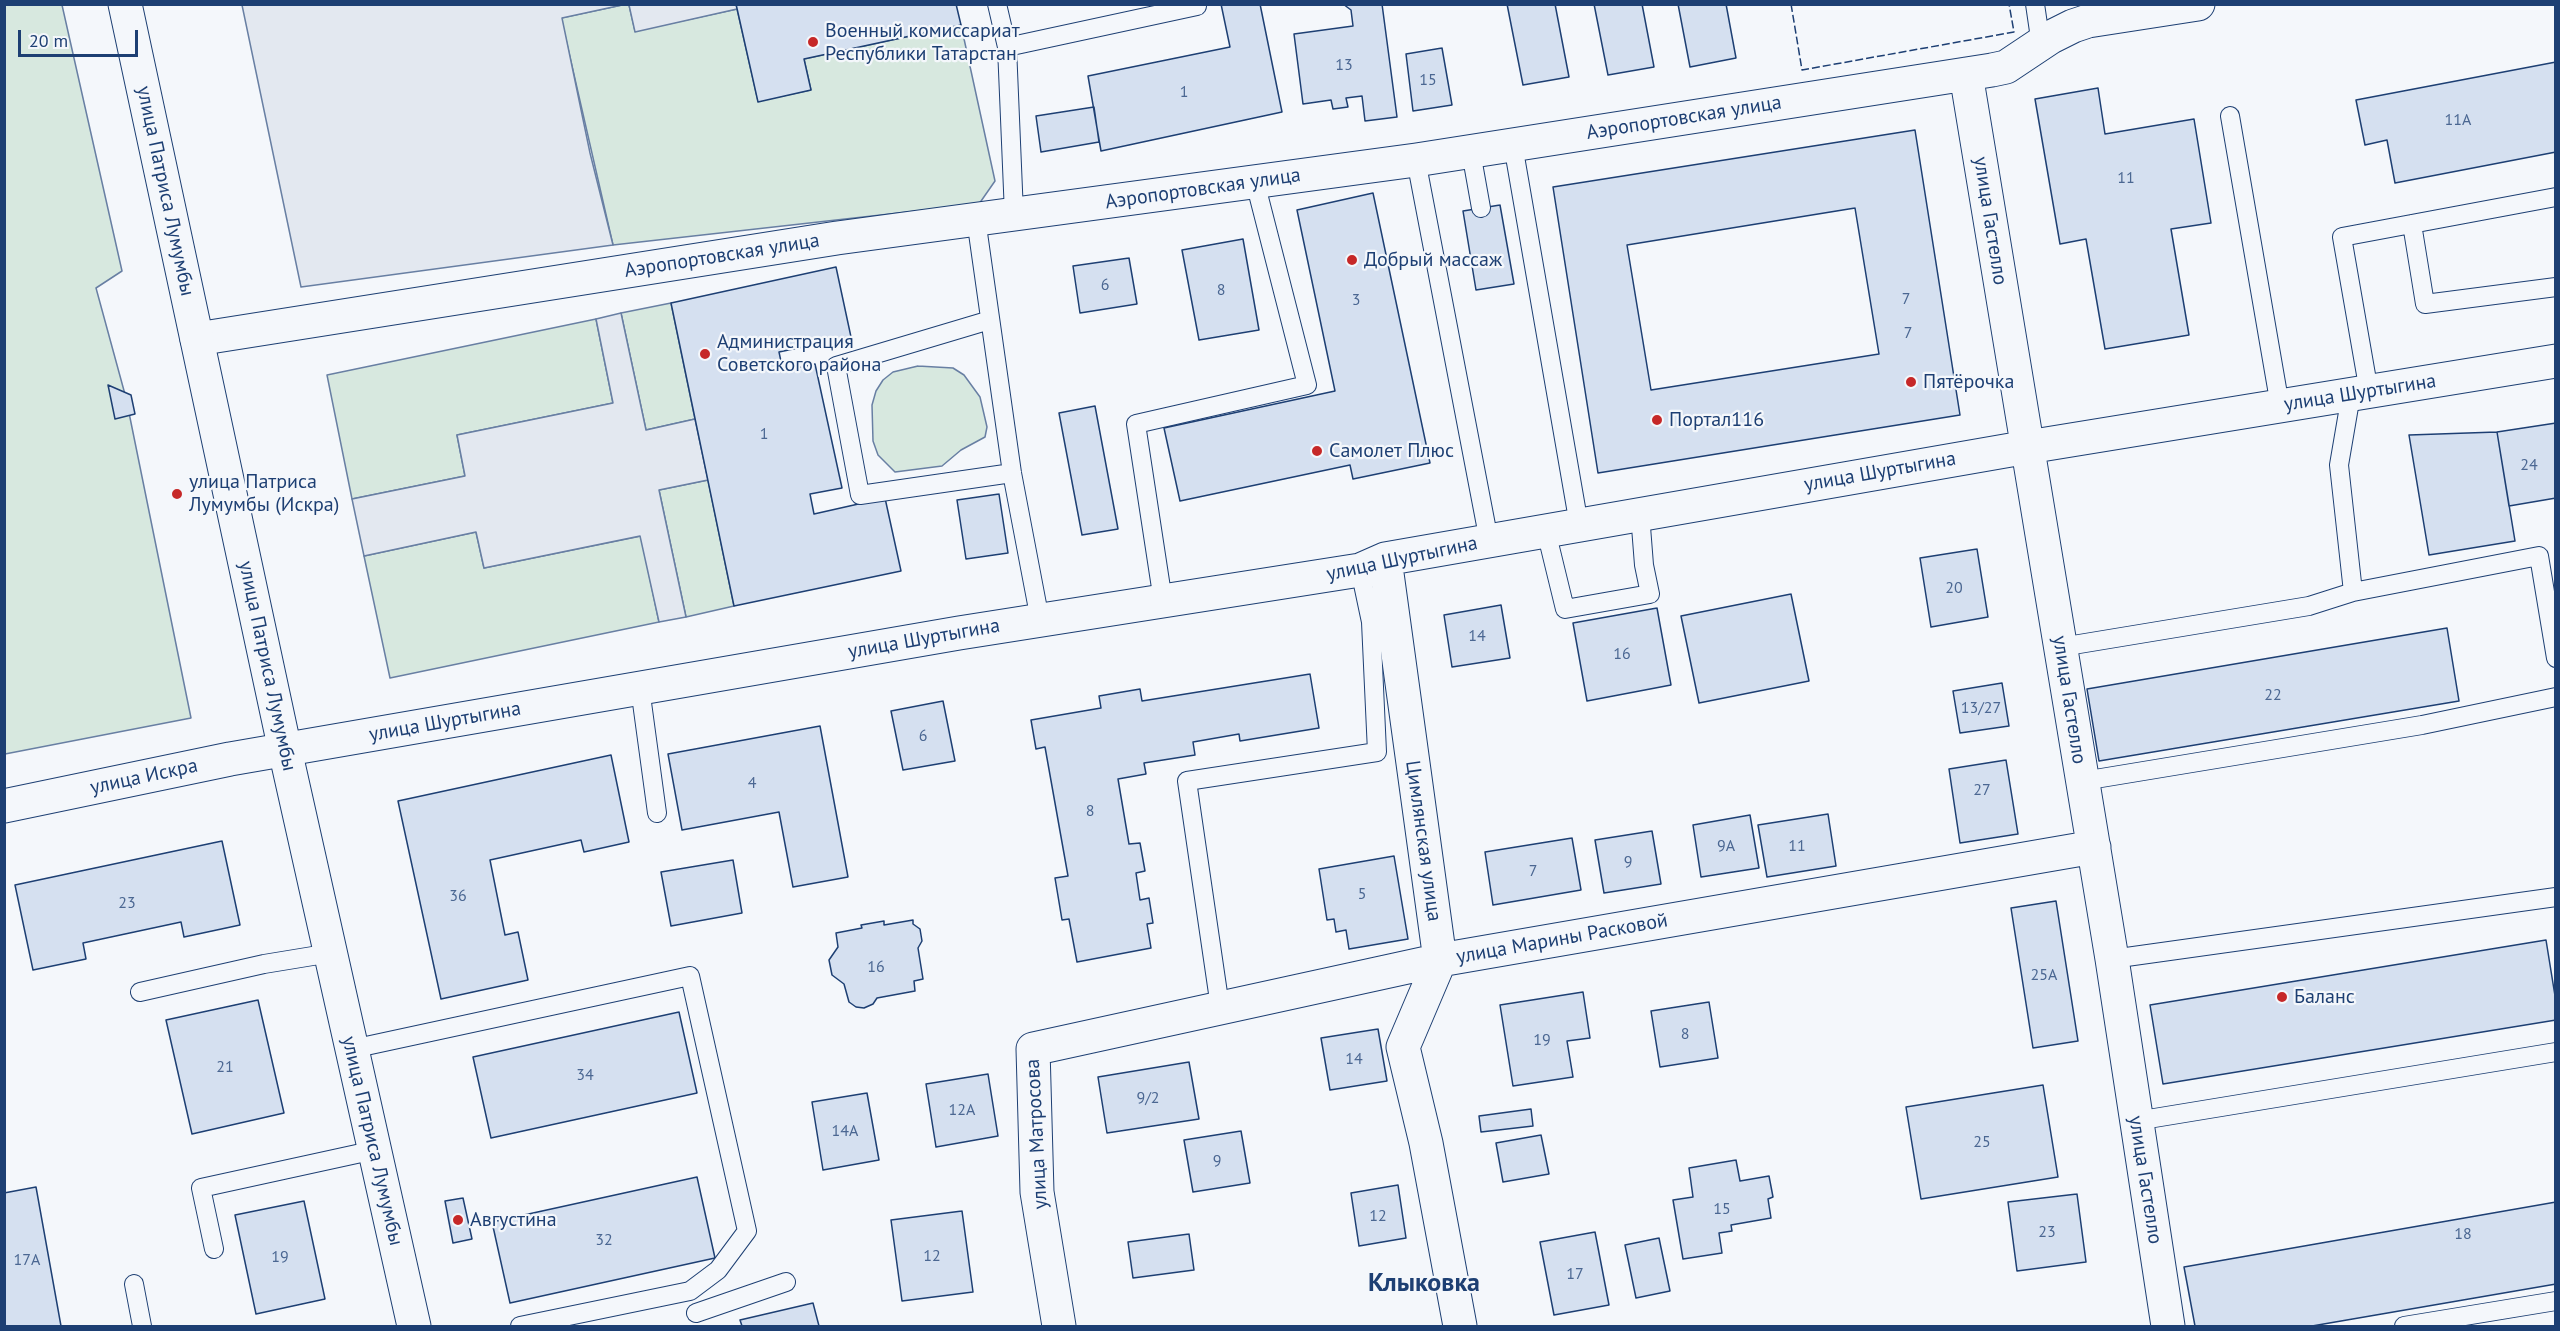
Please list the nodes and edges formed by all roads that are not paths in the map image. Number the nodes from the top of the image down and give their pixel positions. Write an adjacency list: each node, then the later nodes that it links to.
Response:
1 (125, 4): 21 (street, улица Патриса Лумумбы)
2 (997, 4): 7 (lane)
3 (2035, 4): 6 (lane)
4 (2198, 4): 6 (street, Аэропортовская улица)
5 (1197, 6): 7 (lane)
6 (2041, 45): 8 (street, Аэропортовская улица)
7 (1007, 47): 16 (lane)
8 (1966, 74): 10 (street, Аэропортовская улица); 25 (street, улица Гастелло)
9 (2230, 116): 24 (lane)
10 (1513, 145): 11 (street, Аэропортовская улица); 28 (lane)
11 (1471, 152): 12 (street, Аэропортовская улица); 15 (lane)
12 (1416, 160): 13 (street, Аэропортовская улица); 30 (lane)
13 (1256, 182): 16 (street, Аэропортовская улица); 34 (lane)
14 (2556, 197): 18 (lane)
15 (1481, 208)
16 (1014, 214): 17 (street, Аэропортовская улица)
17 (976, 219): 20 (lane); 21 (street, Аэропортовская улица)
18 (2412, 224): 19 (lane); 23 (lane)
19 (2556, 287)
20 (990, 320): 26 (lane); 26 (lane)
21 (197, 339): 40 (street, улица Патриса Лумумбы)
22 (2556, 361): 23 (street, улица Шуртыгина)
23 (2360, 393): 24 (street, улица Шуртыгина); 33 (lane)
24 (2280, 406): 25 (street, улица Шуртыгина)
25 (2028, 447): 27 (street, улица Шуртыгина); 36 (street, улица Гастелло)
26 (1012, 473): 35 (lane)
27 (1640, 514): 28 (street, улица Шуртыгина); 29 (lane)
28 (1579, 525): 29 (street, улица Шуртыгина)
29 (1546, 531): 30 (street, улица Шуртыгина)
30 (1489, 541): 32 (street, улица Шуртыгина)
31 (2547, 555): 33 (lane); 37 (lane)
32 (1372, 564): 34 (street, улица Шуртыгина); 48 (street, Цимлянская улица); 50 (lane)
33 (2353, 592): 36 (lane)
34 (1163, 601): 35 (street, улица Шуртыгина)
35 (1040, 620): 38 (street, улица Шуртыгина)
36 (2061, 647): 41 (street, улица Гастелло)
37 (2556, 658)
38 (640, 688): 40 (street, улица Шуртыгина); 43 (lane)
39 (2556, 698): 41 (lane)
40 (285, 750): 42 (street, улица Искра); 46 (street, улица Патриса Лумумбы)
41 (2082, 781): 44 (street, улица Гастелло)
42 (4, 806)
43 (657, 813)
44 (2094, 847): 47 (street, улица Гастелло); 48 (street, улица Марины Расковой)
45 (2556, 897): 47 (lane)
46 (331, 953): 49 (lane); 51 (street, улица Патриса Лумумбы)
47 (2112, 959): 54 (street, улица Гастелло)
48 (1440, 960): 50 (street, улица Марины Расковой); 66 (street)
49 (140, 992)
50 (1220, 1007): 52 (street, улица Марины Расковой)
51 (352, 1049): 55 (street, улица Патриса Лумумбы); 59 (lane)
52 (1033, 1049): 65 (street, улица Матросова)
53 (2556, 1052): 54 (lane)
54 (2136, 1121): 67 (street, улица Гастелло)
55 (375, 1150): 56 (lane); 63 (street, улица Патриса Лумумбы)
56 (214, 1249)
57 (786, 1282): 61 (lane)
58 (134, 1284): 62 (lane)
59 (690, 1291): 61 (lane); 64 (lane)
60 (2556, 1301): 68 (lane)
61 (698, 1320)
62 (142, 1326)
63 (414, 1326)
64 (520, 1326)
65 (1059, 1326)
66 (1460, 1326)
67 (2168, 1326)
68 (2404, 1326)

